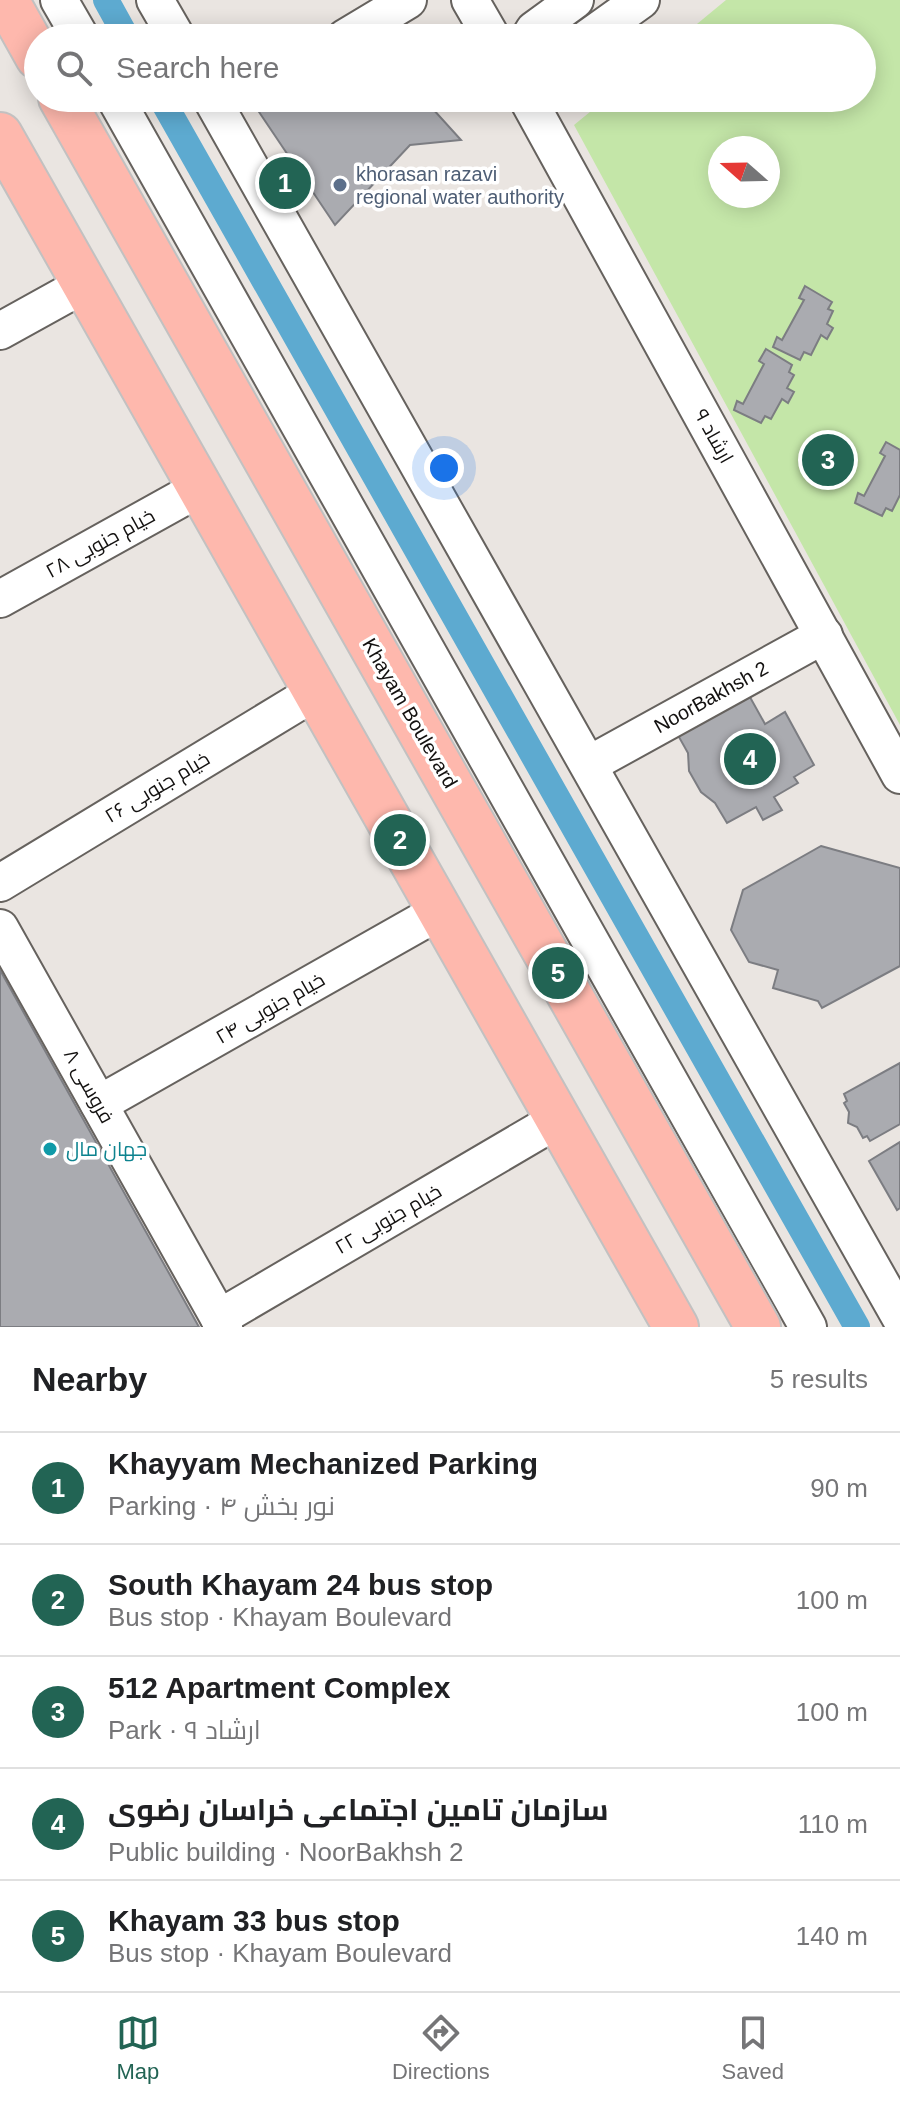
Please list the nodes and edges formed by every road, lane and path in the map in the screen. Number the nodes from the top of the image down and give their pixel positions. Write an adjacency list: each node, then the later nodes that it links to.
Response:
1 (6, 0): 14 (main road)
2 (59, 0): 8 (street)
3 (155, 0): 9 (street)
4 (408, 0): 10 (street)
5 (470, 0): 11 (street)
6 (575, 0): 12 (street)
7 (641, 0): 13 (street)
8 (73, 24)
9 (169, 24)
10 (368, 24)
11 (484, 24)
12 (542, 24)
13 (608, 24)
14 (24, 32)
15 (69, 112): 36 (main road, Khayam Boulevard)
16 (123, 112): 37 (street)
17 (230, 112): 33 (street)
18 (535, 112): 24 (street, ارشاد ۹)
19 (0, 135): 20 (main road)
20 (85, 284): 21 (street); 22 (main road)
21 (0, 331)
22 (200, 488): 23 (street, خیام جنوبی ۲۸); 25 (main road)
23 (0, 599)
24 (824, 635): 26 (street, NoorBakhsh 2); 27 (street, ارشاد ۹)
25 (315, 692): 28 (street, خیام جنوبی ۲۶); 29 (main road)
26 (599, 759)
27 (900, 775)
28 (0, 883)
29 (440, 911): 31 (street, خیام جنوبی ۲۴); 32 (main road)
30 (0, 928): 31 (street, فروسی ۸)
31 (99, 1104): 34 (street, فروسی ۸)
32 (557, 1120): 34 (street, خیام جنوبی ۲۲); 35 (main road)
33 (900, 1317)
34 (222, 1322)
35 (675, 1327)
36 (758, 1327)
37 (808, 1327)

